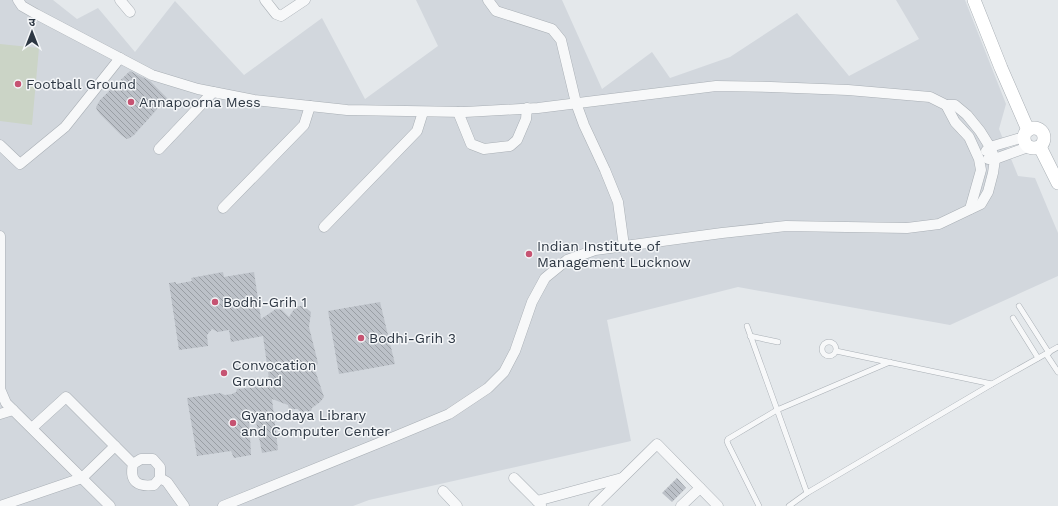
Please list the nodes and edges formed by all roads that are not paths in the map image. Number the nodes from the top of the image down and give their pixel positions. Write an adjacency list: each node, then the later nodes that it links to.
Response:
1 (18, 0): 8 (street)
2 (120, 0): 7 (street)
3 (265, 0): 4 (street)
4 (305, 0)
5 (488, 0): 10 (street)
6 (974, 0): 16 (street)
7 (130, 12)
8 (120, 58): 9 (street); 17 (street)
9 (213, 92): 12 (street); 19 (street)
10 (576, 103): 11 (street); 13 (street); 27 (street)
11 (946, 105): 18 (street); 20 (street)
12 (310, 106): 14 (street); 23 (street)
13 (527, 108): 15 (street); 15 (street)
14 (423, 112): 15 (street); 25 (street)
15 (458, 112)
16 (1030, 140): 18 (street); 21 (street); 22 (street)
17 (0, 145)
18 (990, 147): 20 (street); 21 (street)
19 (159, 149)
20 (979, 159): 21 (street); 24 (street)
21 (994, 159): 24 (street)
22 (1058, 183)
23 (223, 208)
24 (970, 209): 27 (street)
25 (324, 227)
26 (0, 236): 31 (street)
27 (624, 246): 58 (street)
28 (1020, 306): 36 (lane)
29 (1013, 318): 37 (lane)
30 (747, 326): 32 (lane)
31 (0, 332): 41 (street)
32 (750, 336): 33 (lane); 42 (lane)
33 (778, 342)
34 (1058, 347): 36 (lane)
35 (836, 351): 38 (lane)
36 (1047, 353): 37 (lane); 39 (lane)
37 (1038, 358): 40 (lane)
38 (890, 362): 40 (lane); 42 (lane)
39 (1058, 372)
40 (992, 384): 53 (lane)
41 (13, 410): 43 (street); 44 (street)
42 (777, 410): 53 (lane); 63 (lane)
43 (0, 414)
44 (32, 428): 45 (street); 47 (street)
45 (115, 446): 46 (street); 47 (street)
46 (133, 464): 48 (street); 48 (street)
47 (82, 478): 55 (street); 56 (street)
48 (160, 478): 57 (street)
49 (514, 478): 54 (street)
50 (622, 478): 51 (street); 54 (street); 60 (street)
51 (700, 488): 61 (street); 62 (street)
52 (443, 491): 59 (street)
53 (807, 493): 64 (lane)
54 (540, 503)
55 (0, 506)
56 (110, 506)
57 (184, 506)
58 (223, 506)
59 (457, 506)
60 (594, 506)
61 (681, 506)
62 (718, 506)
63 (759, 506)
64 (789, 506)

